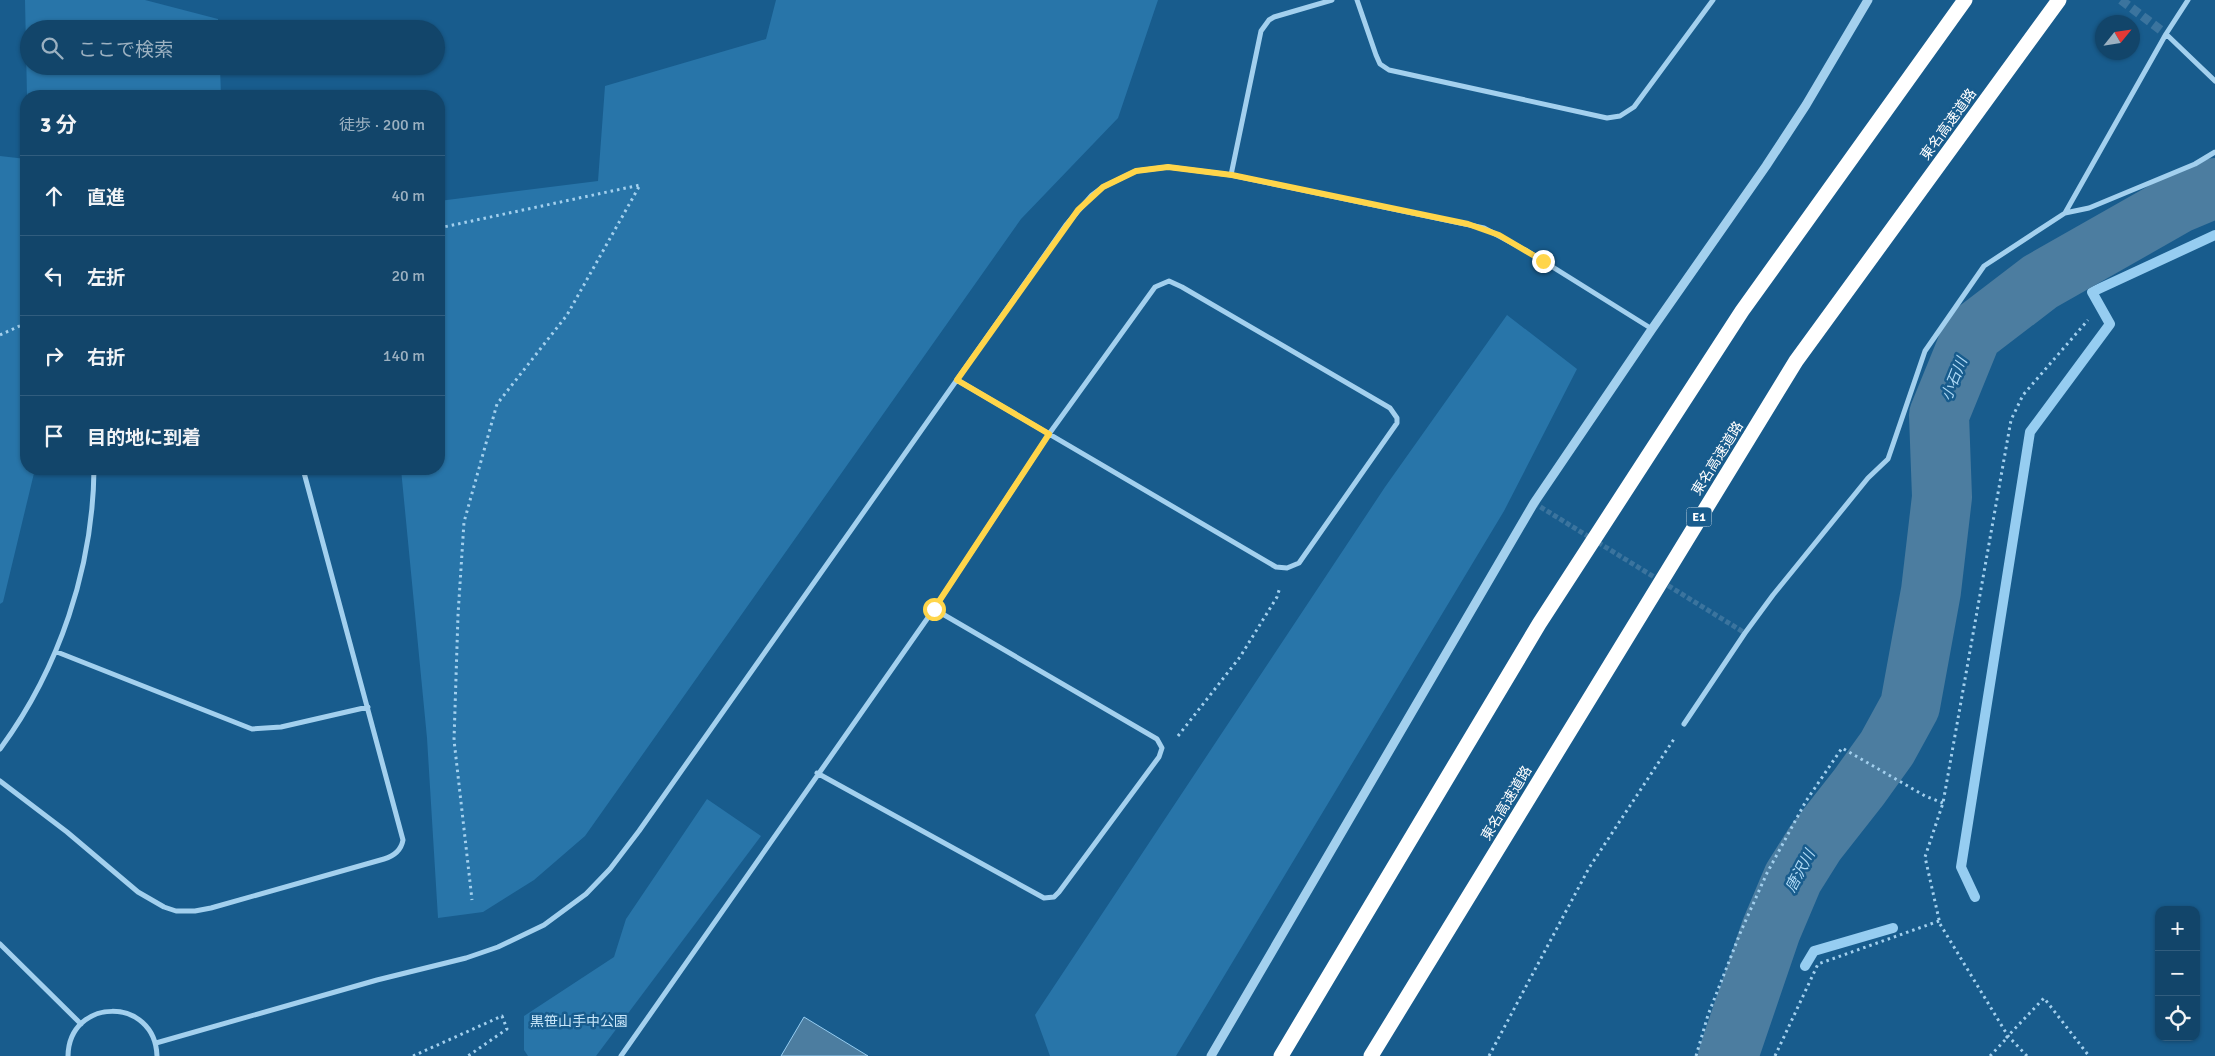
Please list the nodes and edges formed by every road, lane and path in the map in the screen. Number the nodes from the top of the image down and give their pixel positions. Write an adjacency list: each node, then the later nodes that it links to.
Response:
1 (1332, 0): 11 (street)
2 (1357, 0): 3 (street)
3 (1713, 0)
4 (1868, 0): 16 (street)
5 (1965, 0): 44 (highway)
6 (2059, 0): 45 (highway, 東名高速道路 / E1)
7 (2188, 0): 8 (street)
8 (2166, 34): 9 (street); 12 (street)
9 (2215, 81)
10 (2215, 152): 12 (street)
11 (1232, 175): 16 (street); 18 (street)
12 (2065, 213): 26 (street)
13 (445, 227): 32 (path)
14 (2088, 320): 31 (path)
15 (20, 326): 17 (path)
16 (1652, 330): 43 (street)
17 (0, 335)
18 (957, 380): 19 (street); 37 (street)
19 (1049, 434): 22 (street); 22 (street); 23 (street)
20 (94, 475): 24 (street)
21 (305, 475): 25 (street)
22 (1287, 568): 27 (path)
23 (934, 609): 27 (street); 29 (street)
24 (57, 652): 25 (street); 28 (street)
25 (368, 707): 30 (street)
26 (1684, 724): 46 (path)
27 (1162, 748): 29 (street)
28 (0, 749)
29 (817, 773): 42 (street)
30 (0, 781)
31 (1943, 802): 33 (path); 47 (path)
32 (472, 900)
33 (1939, 921): 36 (path); 48 (path)
34 (0, 944): 35 (street)
35 (81, 1024): 37 (street); 38 (street)
36 (2007, 1037): 49 (path); 50 (path); 51 (path)
37 (156, 1043): 39 (street)
38 (68, 1056)
39 (157, 1056)
40 (413, 1056): 41 (path)
41 (468, 1056)
42 (620, 1056)
43 (1211, 1056)
44 (1282, 1056)
45 (1371, 1056)
46 (1489, 1056)
47 (1696, 1056)
48 (1775, 1056)
49 (1990, 1056)
50 (2027, 1056)
51 (2088, 1056)

